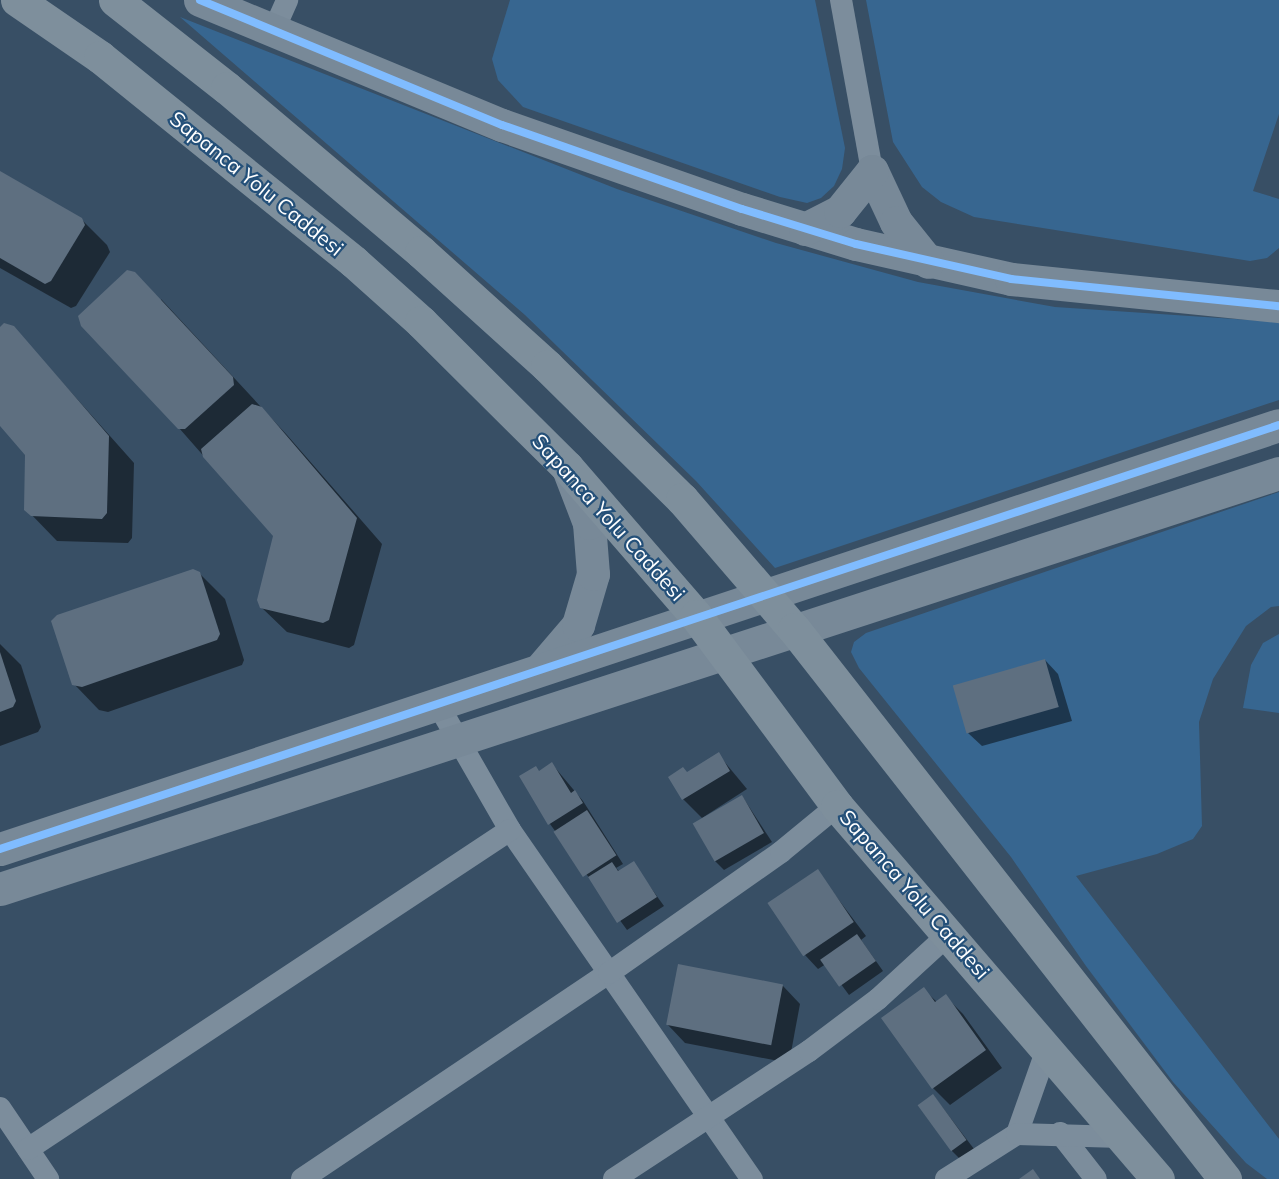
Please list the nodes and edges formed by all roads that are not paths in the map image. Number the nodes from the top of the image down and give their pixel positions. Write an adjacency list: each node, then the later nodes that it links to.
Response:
1 (17, 0): 12 (highway, Sapanca Yolu Caddesi)
2 (115, 0): 14 (highway)
3 (200, 0): 6 (street)
4 (287, 0): 6 (street)
5 (841, 0): 7 (street)
6 (273, 32): 8 (street)
7 (872, 171): 8 (street); 9 (street)
8 (805, 229): 9 (street)
9 (928, 262): 10 (street)
10 (1277, 302)
11 (1279, 425): 14 (street)
12 (567, 467): 15 (highway, Sapanca Yolu Caddesi); 18 (street)
13 (1279, 473): 16 (street)
14 (765, 593): 15 (street); 16 (highway)
15 (696, 616): 17 (highway, Sapanca Yolu Caddesi); 18 (street)
16 (794, 629): 17 (street); 30 (highway)
17 (727, 656): 20 (street); 21 (highway, Sapanca Yolu Caddesi)
18 (540, 669): 19 (street)
19 (437, 703): 20 (street); 23 (street)
20 (456, 740): 22 (street); 24 (street)
21 (837, 806): 25 (highway, Sapanca Yolu Caddesi); 26 (street)
22 (510, 831): 26 (street); 34 (street)
23 (0, 849)
24 (0, 889)
25 (949, 934): 27 (highway, Sapanca Yolu Caddesi); 29 (street)
26 (609, 973): 29 (street); 36 (street)
27 (1048, 1046): 32 (street); 33 (highway, Sapanca Yolu Caddesi)
28 (0, 1108): 34 (street)
29 (710, 1115): 37 (street); 38 (street)
30 (1188, 1132): 42 (highway); 43 (highway)
31 (1059, 1133): 32 (street); 33 (street); 40 (street)
32 (1017, 1134): 39 (street)
33 (1121, 1137): 41 (highway, Sapanca Yolu Caddesi)
34 (28, 1149): 35 (street)
35 (48, 1179)
36 (302, 1179)
37 (614, 1179)
38 (752, 1179)
39 (946, 1179)
40 (1096, 1179)
41 (1158, 1179)
42 (1225, 1179)
43 (1244, 1179)

